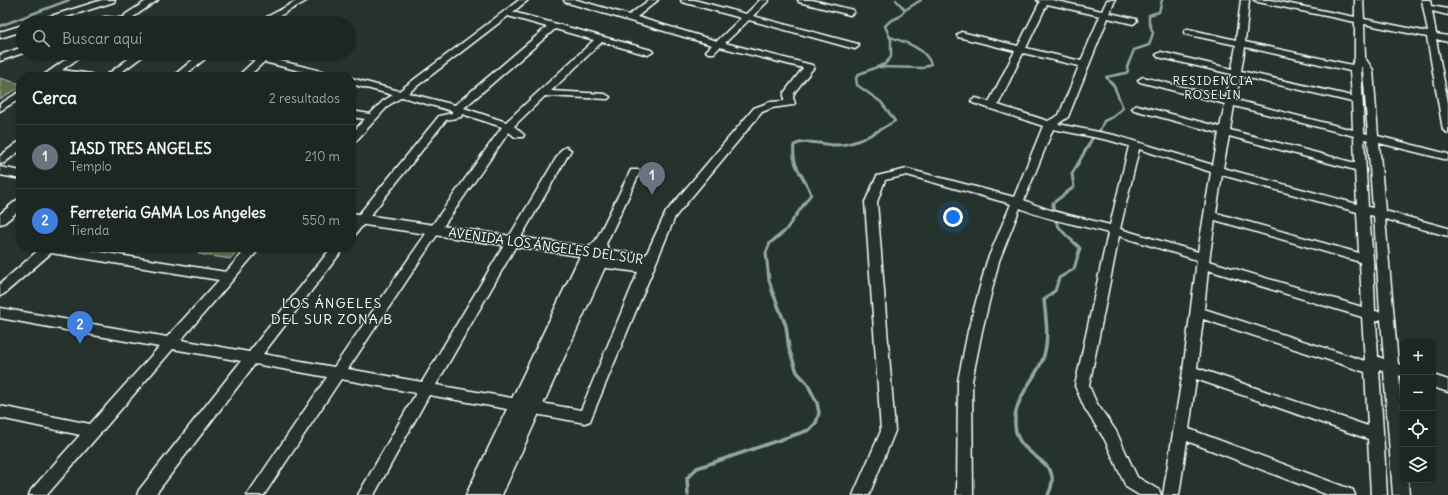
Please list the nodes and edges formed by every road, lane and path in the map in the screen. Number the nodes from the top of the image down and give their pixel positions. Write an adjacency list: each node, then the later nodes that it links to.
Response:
1 (111, 0): 20 (street)
2 (154, 0): 21 (street)
3 (304, 0): 22 (street)
4 (524, 0): 18 (street)
5 (568, 0): 24 (street)
6 (654, 0): 24 (street)
7 (684, 0): 23 (street)
8 (765, 0): 23 (street)
9 (802, 0): 16 (street)
10 (1044, 0): 19 (street); 38 (street)
11 (1111, 0): 19 (street)
12 (1245, 0): 36 (street)
13 (1258, 0): 26 (street)
14 (1359, 0): 26 (street)
15 (1427, 4): 17 (street); 32 (street)
16 (850, 12)
17 (1448, 12)
18 (506, 13): 27 (street); 60 (street)
19 (1105, 14): 25 (street); 49 (street)
20 (60, 16)
21 (131, 16)
22 (273, 16)
23 (748, 17): 35 (street); 37 (street)
24 (632, 18): 35 (street)
25 (1133, 21)
26 (1361, 22): 32 (street); 48 (street)
27 (554, 25): 33 (street); 69 (street)
28 (16, 30): 30 (street)
29 (1188, 32): 36 (street)
30 (0, 34)
31 (961, 35): 38 (street)
32 (1431, 36): 34 (street); 58 (street)
33 (601, 38): 41 (street); 59 (street)
34 (1448, 39)
35 (719, 44): 39 (street); 110 (street)
36 (1240, 44): 48 (street); 55 (street)
37 (855, 46)
38 (1020, 49): 49 (street); 66 (street)
39 (711, 51)
40 (16, 52): 43 (street)
41 (648, 52)
42 (1161, 54): 55 (street)
43 (0, 58)
44 (71, 60): 50 (street)
45 (132, 60): 51 (street)
46 (198, 60): 52 (street)
47 (261, 60): 53 (street); 54 (street)
48 (1358, 64): 63 (street); 79 (street)
49 (1085, 65): 73 (street)
50 (54, 72)
51 (116, 72)
52 (182, 72)
53 (248, 72)
54 (313, 72)
55 (1236, 72): 63 (street); 65 (street)
56 (1143, 80): 65 (street)
57 (356, 81): 60 (street)
58 (1445, 90): 72 (street)
59 (543, 93): 62 (street); 74 (street)
60 (401, 94): 69 (street); 71 (street)
61 (16, 97): 67 (street)
62 (605, 97)
63 (1356, 100): 78 (street)
64 (976, 101): 66 (street)
65 (1230, 102): 75 (street); 78 (street)
66 (992, 106): 73 (street)
67 (0, 108)
68 (1137, 108): 75 (street)
69 (458, 109): 74 (street); 97 (street)
70 (356, 115): 71 (street)
71 (372, 117): 76 (street)
72 (1448, 124)
73 (1048, 125): 80 (street); 91 (street)
74 (508, 126): 77 (street); 101 (street)
75 (1225, 132): 86 (street); 87 (street)
76 (356, 135)
77 (519, 135)
78 (1359, 135): 79 (street); 86 (street)
79 (1373, 138): 83 (street); 94 (street)
80 (1135, 144): 87 (street); 99 (street)
81 (16, 149): 84 (street)
82 (566, 150): 102 (street)
83 (1448, 157)
84 (0, 162): 85 (street)
85 (16, 166)
86 (1360, 168): 93 (street)
87 (1217, 170): 93 (street); 95 (street)
88 (0, 172): 90 (street)
89 (636, 172): 107 (street)
90 (16, 174)
91 (1017, 202): 99 (street); 137 (street); 138 (street)
92 (16, 207): 96 (street)
93 (1362, 209): 94 (street); 108 (street)
94 (1380, 214): 100 (street); 116 (street)
95 (1210, 215): 108 (street); 109 (street)
96 (0, 220)
97 (356, 222)
98 (356, 224): 101 (street, AVENIDA LOS ÁNGELES DEL SUR)
99 (1114, 231): 109 (street); 139 (street)
100 (1448, 232)
101 (432, 234): 102 (street, AVENIDA LOS ÁNGELES DEL SUR); 122 (street)
102 (510, 245): 107 (street, AVENIDA LOS ÁNGELES DEL SUR); 125 (street)
103 (44, 252): 112 (street)
104 (73, 252): 111 (street)
105 (251, 252): 111 (street)
106 (335, 252): 118 (street)
107 (596, 254): 110 (street, AVENIDA LOS ÁNGELES DEL SUR); 126 (street)
108 (1366, 260): 115 (street)
109 (1203, 261): 113 (street); 115 (street)
110 (648, 265): 126 (street)
111 (228, 278): 117 (street)
112 (0, 290)
113 (1196, 312): 119 (street); 121 (street)
114 (0, 313): 117 (street)
115 (1369, 314): 116 (street); 119 (street)
116 (1387, 319): 120 (street)
117 (170, 344): 118 (street); 128 (street)
118 (252, 359): 122 (street); 132 (street)
119 (1372, 365): 120 (street); 130 (street)
120 (1397, 369): 143 (street)
121 (1190, 371): 129 (street); 130 (street)
122 (338, 374): 125 (street); 133 (street)
123 (1436, 382): 124 (street)
124 (1448, 386)
125 (425, 390): 126 (street); 134 (street)
126 (525, 407): 135 (street); 136 (street)
127 (0, 412): 128 (street)
128 (93, 431): 131 (street)
129 (1180, 432): 140 (street); 141 (street)
130 (1375, 435): 142 (street)
131 (38, 495)
132 (145, 495)
133 (255, 495)
134 (366, 495)
135 (476, 495)
136 (492, 495)
137 (861, 495)
138 (965, 495)
139 (1153, 495)
140 (1171, 495)
141 (1347, 495)
142 (1379, 495)
143 (1401, 495)

